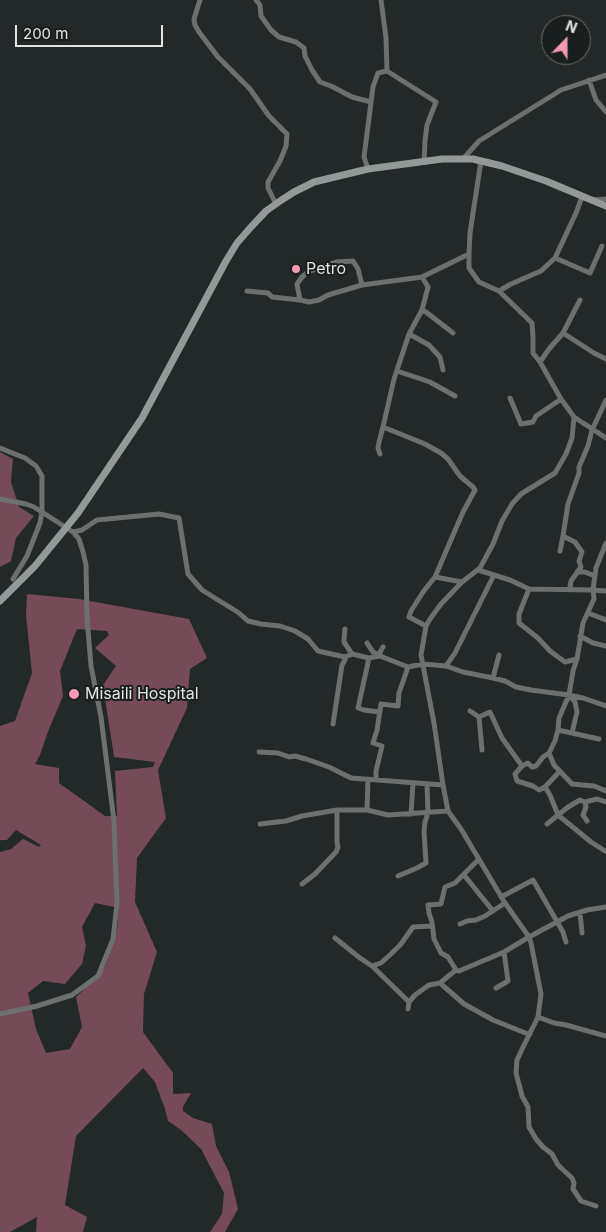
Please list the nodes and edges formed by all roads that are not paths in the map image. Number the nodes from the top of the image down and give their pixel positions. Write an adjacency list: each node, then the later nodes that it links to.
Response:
1 (200, 0): 16 (street)
2 (256, 0): 7 (street)
3 (381, 0): 4 (street)
4 (387, 71): 7 (street); 11 (street)
5 (606, 75): 6 (street)
6 (588, 80): 8 (street); 9 (street)
7 (371, 102): 12 (street)
8 (606, 112)
9 (463, 159): 10 (main road); 11 (main road)
10 (481, 161): 13 (main road); 19 (street)
11 (424, 162): 12 (main road)
12 (368, 169): 16 (main road)
13 (582, 197): 15 (main road); 20 (street)
14 (606, 199): 15 (street)
15 (593, 201): 17 (main road)
16 (276, 204): 47 (main road)
17 (606, 206)
18 (602, 246): 20 (street)
19 (469, 254): 21 (street); 24 (street)
20 (555, 258): 24 (street)
21 (422, 277): 22 (street); 27 (street)
22 (362, 284): 25 (street); 25 (street)
23 (247, 291): 25 (street)
24 (499, 291): 32 (street)
25 (300, 300)
26 (580, 300): 29 (street)
27 (422, 310): 28 (street); 30 (street)
28 (453, 333)
29 (563, 333): 31 (street); 32 (street)
30 (409, 334): 33 (street); 34 (street)
31 (606, 359)
32 (540, 362): 37 (street)
33 (443, 370)
34 (397, 371): 35 (street); 40 (street)
35 (455, 396)
36 (510, 398): 37 (street)
37 (561, 399): 39 (street)
38 (606, 400): 41 (street)
39 (574, 417): 41 (street); 52 (street)
40 (383, 427): 44 (street); 56 (street)
41 (592, 430): 42 (street); 49 (street)
42 (606, 438)
43 (0, 448): 46 (street)
44 (380, 454)
45 (0, 499): 46 (street)
46 (42, 512): 47 (street); 57 (street)
47 (66, 527): 48 (street); 63 (main road)
48 (74, 532): 75 (street); 138 (street)
49 (564, 536): 51 (street); 53 (street)
50 (605, 546): 55 (street)
51 (560, 551)
52 (478, 570): 54 (street); 58 (street)
53 (578, 572): 55 (street); 60 (street)
54 (494, 576): 59 (street); 79 (street)
55 (595, 576): 61 (street)
56 (435, 577): 58 (street); 66 (street)
57 (13, 579)
58 (462, 582): 66 (street)
59 (529, 589): 60 (street); 77 (street)
60 (572, 590): 61 (street)
61 (593, 590): 62 (street); 64 (street)
62 (606, 591)
63 (0, 602)
64 (588, 614): 65 (street); 68 (street)
65 (606, 620)
66 (426, 626): 78 (street)
67 (345, 629): 72 (street)
68 (580, 636): 70 (street); 77 (street)
69 (367, 643): 74 (street)
70 (606, 646)
71 (383, 647): 74 (street)
72 (352, 654): 75 (street); 76 (street)
73 (500, 655): 81 (street)
74 (380, 656): 76 (street); 80 (street)
75 (345, 657): 87 (street)
76 (369, 658): 85 (street)
77 (577, 660): 82 (street)
78 (423, 664): 79 (street); 80 (street); 100 (street)
79 (446, 666): 81 (street)
80 (408, 667): 85 (street)
81 (493, 678): 82 (street)
82 (569, 695): 83 (street); 88 (street); 89 (street)
83 (606, 706)
84 (470, 711): 86 (street)
85 (379, 712): 97 (street)
86 (479, 717): 91 (street); 94 (street)
87 (333, 724)
88 (558, 730): 89 (street); 93 (street)
89 (572, 733): 90 (street)
90 (599, 739)
91 (482, 750)
92 (258, 752): 96 (street)
93 (549, 753): 94 (street); 95 (street)
94 (522, 766): 101 (street)
95 (560, 771): 101 (street); 102 (street)
96 (368, 779): 97 (street); 106 (street)
97 (376, 780): 98 (street)
98 (412, 783): 99 (street); 109 (street)
99 (428, 784): 100 (street); 108 (street)
100 (443, 785): 107 (street)
101 (544, 788): 110 (street)
102 (606, 790)
103 (585, 802): 104 (street); 110 (street); 111 (street)
104 (606, 802)
105 (337, 810): 106 (street); 112 (street); 118 (street)
106 (367, 810): 109 (street)
107 (448, 811): 108 (street); 115 (street)
108 (428, 813): 109 (street); 117 (street)
109 (411, 814)
110 (558, 815): 113 (street); 114 (street)
111 (587, 821)
112 (260, 824)
113 (547, 824)
114 (605, 850)
115 (479, 859): 116 (street); 119 (street)
116 (464, 875): 122 (street); 126 (street)
117 (398, 876)
118 (302, 884)
119 (501, 897): 120 (street); 124 (street)
120 (505, 903): 122 (street); 128 (street)
121 (606, 907): 123 (street)
122 (493, 911): 125 (street)
123 (580, 912): 124 (street); 127 (street)
124 (557, 922): 128 (street); 130 (street)
125 (460, 924)
126 (432, 926): 132 (street); 133 (street)
127 (582, 933)
128 (529, 937): 131 (street); 139 (street)
129 (335, 938): 132 (street)
130 (566, 942)
131 (504, 952): 133 (street); 135 (street)
132 (372, 966): 136 (street)
133 (456, 970): 134 (street)
134 (440, 983): 136 (street); 140 (street)
135 (496, 988)
136 (409, 1002): 137 (street)
137 (408, 1009)
138 (0, 1014)
139 (538, 1017): 140 (street); 141 (street)
140 (530, 1034): 142 (street)
141 (606, 1036)
142 (596, 1206)

